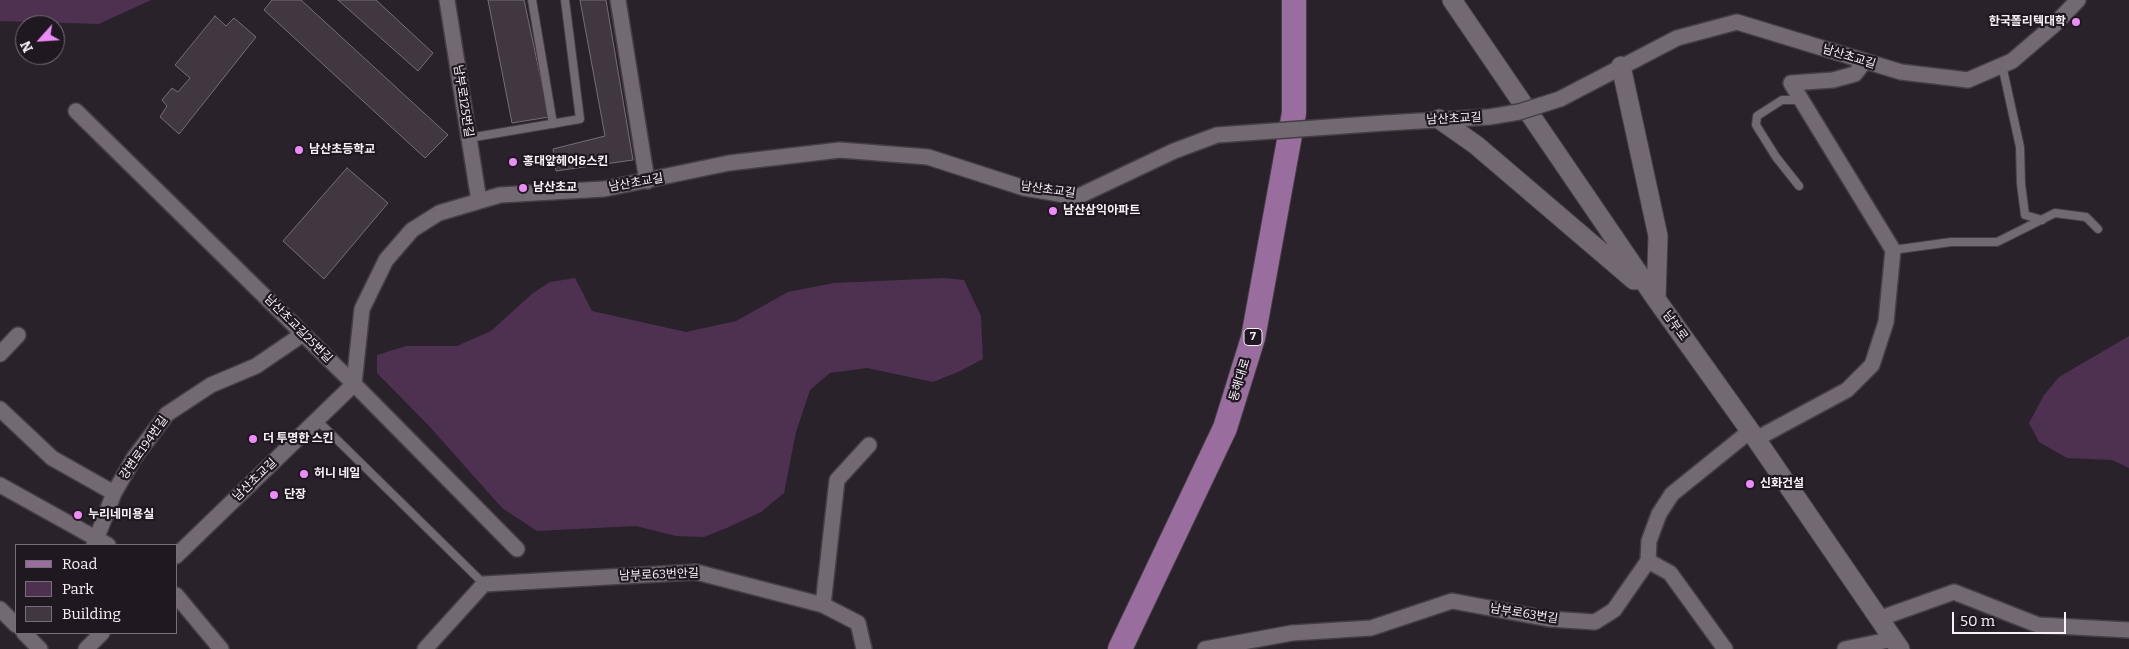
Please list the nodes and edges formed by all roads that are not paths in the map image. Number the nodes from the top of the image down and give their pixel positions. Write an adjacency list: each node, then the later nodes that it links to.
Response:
1 (447, 0): 15 (street, 남부로125번길)
2 (532, 0): 14 (lane)
3 (566, 0): 14 (lane)
4 (618, 0): 16 (street)
5 (1294, 0): 52 (main road, 동해대로 / 7)
6 (1452, 0): 22 (street, 남부로)
7 (2078, 0): 9 (street, 남산초교길)
8 (1865, 61): 9 (street, 남산초교길); 10 (street, 남산초교길); 11 (street)
9 (2002, 65): 19 (lane)
10 (1621, 66): 13 (street, 남산초교길, bridge); 22 (street)
11 (1800, 100): 17 (lane); 21 (street)
12 (76, 111): 23 (street, 남산초교길25번길)
13 (1439, 119): 16 (street, 남산초교길, bridge); 22 (street)
14 (553, 124): 15 (lane)
15 (469, 138): 18 (street, 남부로125번길)
16 (647, 181): 18 (street, 남산초교길)
17 (1798, 186)
18 (479, 201): 26 (street, 남산초교길)
19 (2042, 220): 20 (lane); 21 (lane)
20 (2098, 229)
21 (1893, 250): 29 (street, 남부로63번길)
22 (1656, 299): 29 (street, 남부로)
23 (303, 334): 26 (street, 남산초교길25번길); 32 (street, 강변로194번길)
24 (18, 335): 25 (street)
25 (0, 354)
26 (354, 384): 28 (street, 남산초교길); 34 (street, 남산초교길25번길)
27 (0, 409): 32 (street)
28 (317, 420): 35 (street, 남산초교길); 37 (lane)
29 (1753, 435): 36 (street, 남부로63번길); 41 (street, 남부로)
30 (869, 445): 39 (street)
31 (0, 485): 33 (street)
32 (114, 493): 33 (street, 강변로194번길)
33 (100, 543)
34 (517, 549)
35 (178, 554)
36 (1648, 562): 53 (street, 남부로63번길); 54 (street)
37 (484, 584): 39 (street, 남부로63번안길); 50 (street)
38 (178, 597): 49 (street)
39 (823, 604): 51 (street, 남부로63번안길)
40 (0, 609): 42 (street)
41 (1881, 618): 43 (street); 47 (street, 남부로)
42 (15, 624)
43 (2129, 630)
44 (25, 634): 46 (street)
45 (101, 634): 48 (street)
46 (38, 644)
47 (1896, 644): 55 (street)
48 (86, 649)
49 (221, 649)
50 (425, 649)
51 (864, 649)
52 (1120, 649)
53 (1205, 649)
54 (1725, 649)
55 (1845, 649)

